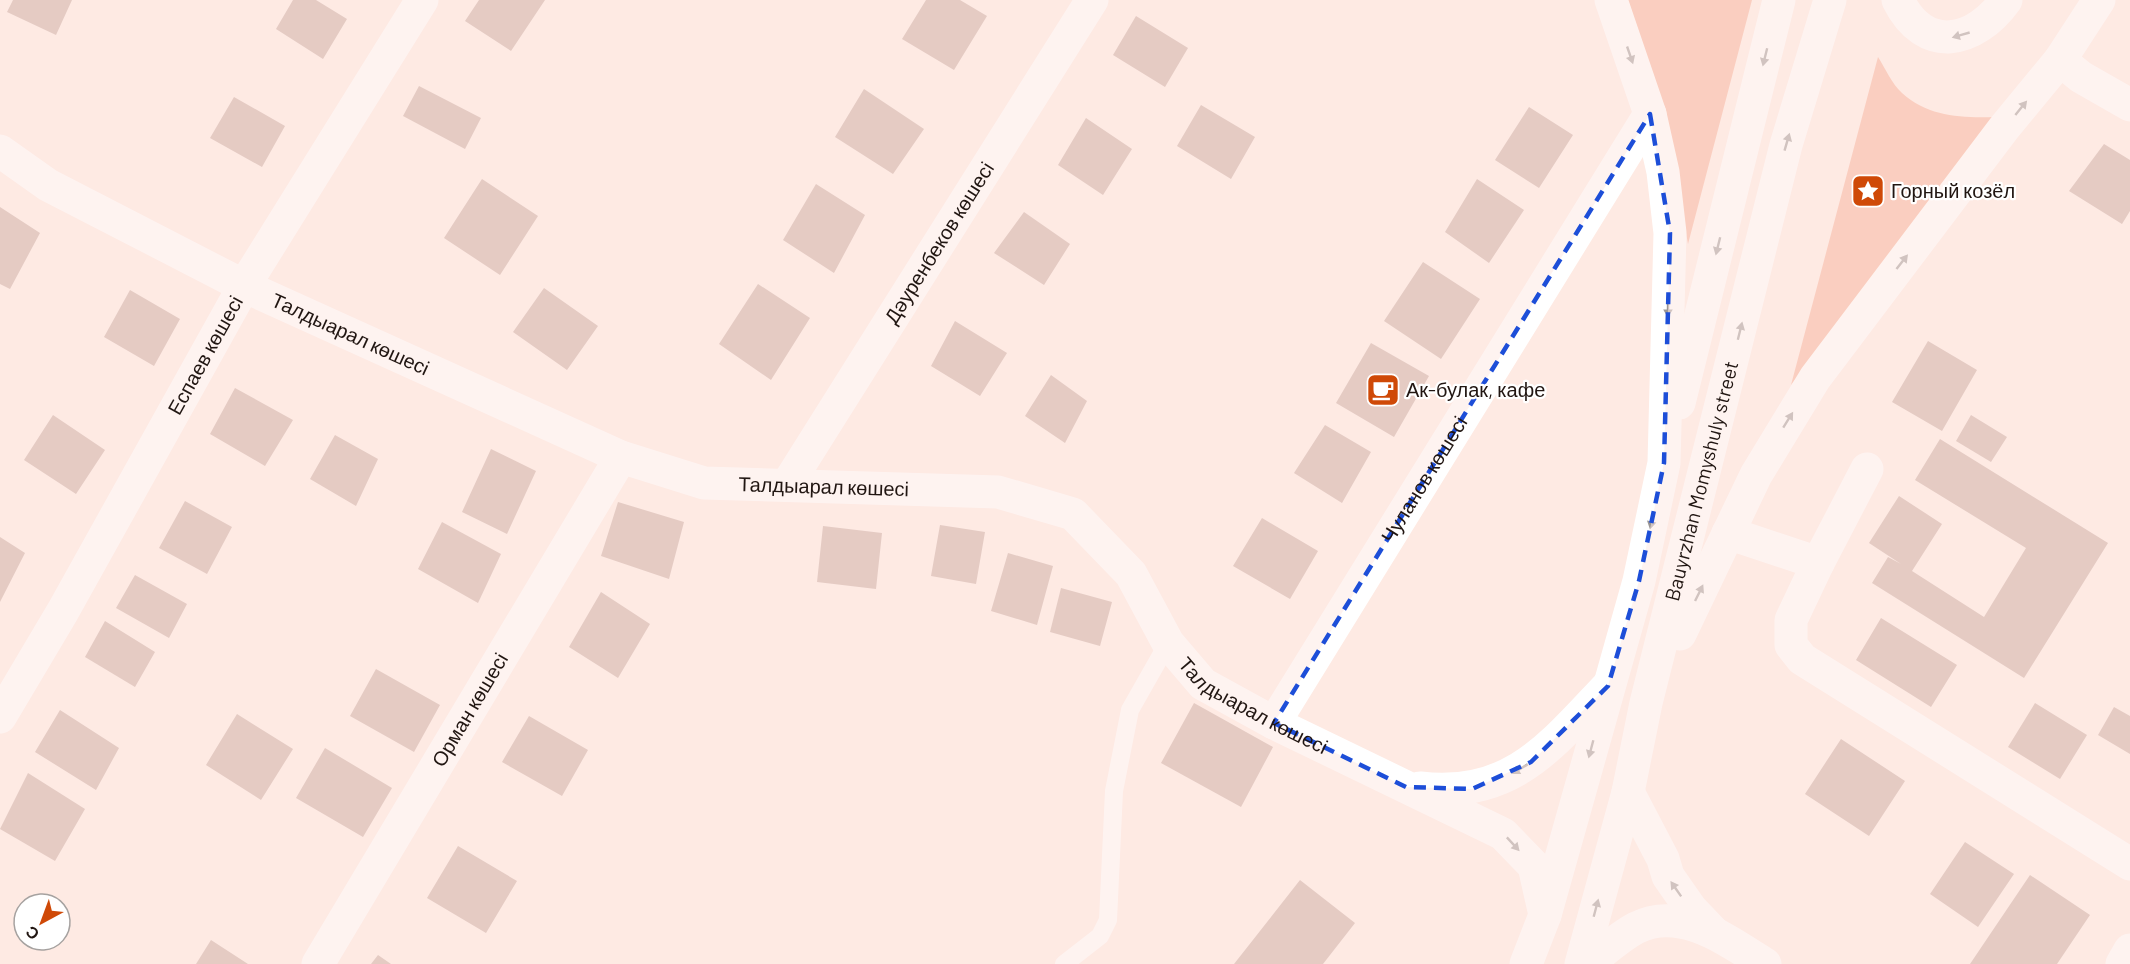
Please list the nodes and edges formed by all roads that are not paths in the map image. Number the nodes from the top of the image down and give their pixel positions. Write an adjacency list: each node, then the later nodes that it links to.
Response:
1 (422, 0): 13 (street, Еспаев көшесі)
2 (1092, 0): 17 (street, Дәуренбеков көшесі)
3 (1611, 0): 11 (street, one-way to 11)
4 (1779, 0): 15 (street, one-way to 15)
5 (1830, 0): 22 (street, Bauyrzhan Momyshuly street, one-way to 5)
6 (1898, 0): 7 (street, one-way to 6)
7 (2006, 0)
8 (2099, 0): 9 (street)
9 (2060, 60): 10 (street); 18 (street, one-way to 9)
10 (2130, 105)
11 (1650, 114): 15 (street, one-way to 15); 24 (street, Чуланов көшесі)
12 (0, 151): 13 (street, Талдыарал көшесі)
13 (244, 286): 14 (street, Талдыарал көшесі); 23 (street, Еспаев көшесі)
14 (621, 457): 17 (street, Талдыарал көшесі); 31 (street, Орман көшесі)
15 (1664, 463): 21 (street, one-way to 21)
16 (1867, 469): 19 (street)
17 (788, 485): 20 (street, Талдыарал көшесі)
18 (1728, 533): 19 (street); 22 (street, one-way to 18)
19 (1818, 563): 27 (street)
20 (1168, 643): 24 (street, Талдыарал көшесі); 32 (lane)
21 (1608, 686): 25 (street, one-way to 25); 28 (street, one-way to 28)
22 (1646, 703): 26 (street, Bauyrzhan Momyshuly street)
23 (0, 717)
24 (1274, 723): 25 (street, Талдыарал көшесі)
25 (1406, 787): 28 (street, Талдыарал көшесі, one-way to 28)
26 (1628, 792): 29 (street, one-way to 26); 34 (street, Bauyrzhan Momyshuly street, one-way to 26)
27 (2130, 864)
28 (1545, 915): 33 (street)
29 (1714, 933): 35 (street); 36 (street)
30 (2130, 950): 37 (street)
31 (318, 964)
32 (1064, 964)
33 (1526, 964)
34 (1581, 964)
35 (1587, 964)
36 (1765, 964)
37 (2122, 964)

